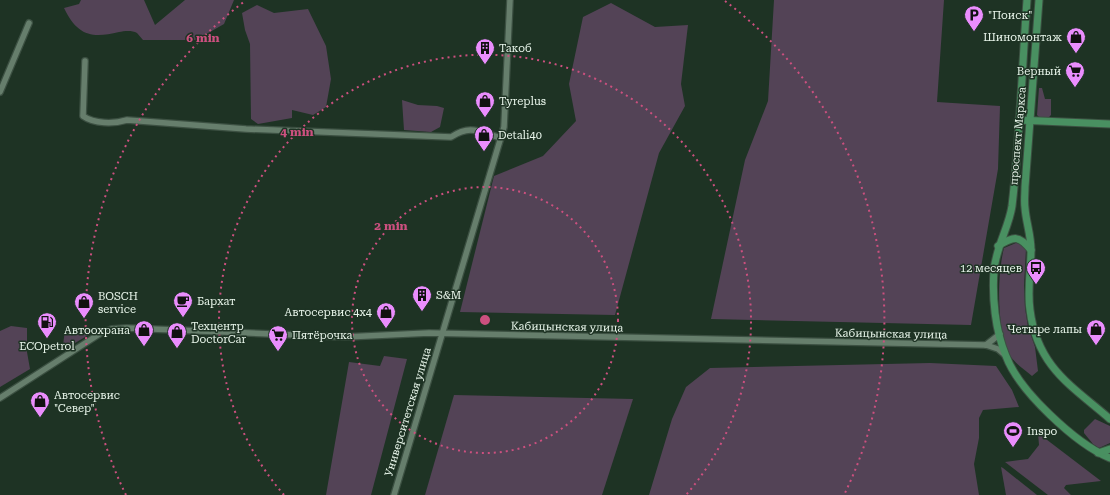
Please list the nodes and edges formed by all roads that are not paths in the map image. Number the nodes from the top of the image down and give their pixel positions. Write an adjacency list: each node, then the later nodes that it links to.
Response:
1 (510, 0): 10 (street, Университетская улица)
2 (1027, 0): 7 (main road, проспект Маркса)
3 (1039, 0): 8 (main road, проспект Маркса)
4 (29, 23): 6 (street)
5 (85, 61): 10 (street)
6 (0, 92)
7 (1018, 120): 8 (main road); 11 (main road, проспект Маркса)
8 (1031, 121): 9 (main road); 12 (main road, проспект Маркса)
9 (1110, 124)
10 (501, 138): 14 (street, Университетская улица)
11 (998, 246): 12 (main road); 13 (main road, проспект Маркса)
12 (1031, 250): 18 (main road, проспект Маркса)
13 (1000, 334): 15 (street); 16 (main road, проспект Маркса)
14 (442, 335): 15 (street, Кабицынская улица); 17 (street, Кабицынская улица); 22 (street, Университетская улица)
15 (986, 345): 16 (street)
16 (1005, 355): 20 (main road, проспект Маркса)
17 (0, 398)
18 (1110, 419)
19 (1110, 449): 20 (main road)
20 (1098, 453): 21 (main road, проспект Маркса)
21 (1110, 458)
22 (394, 495)

